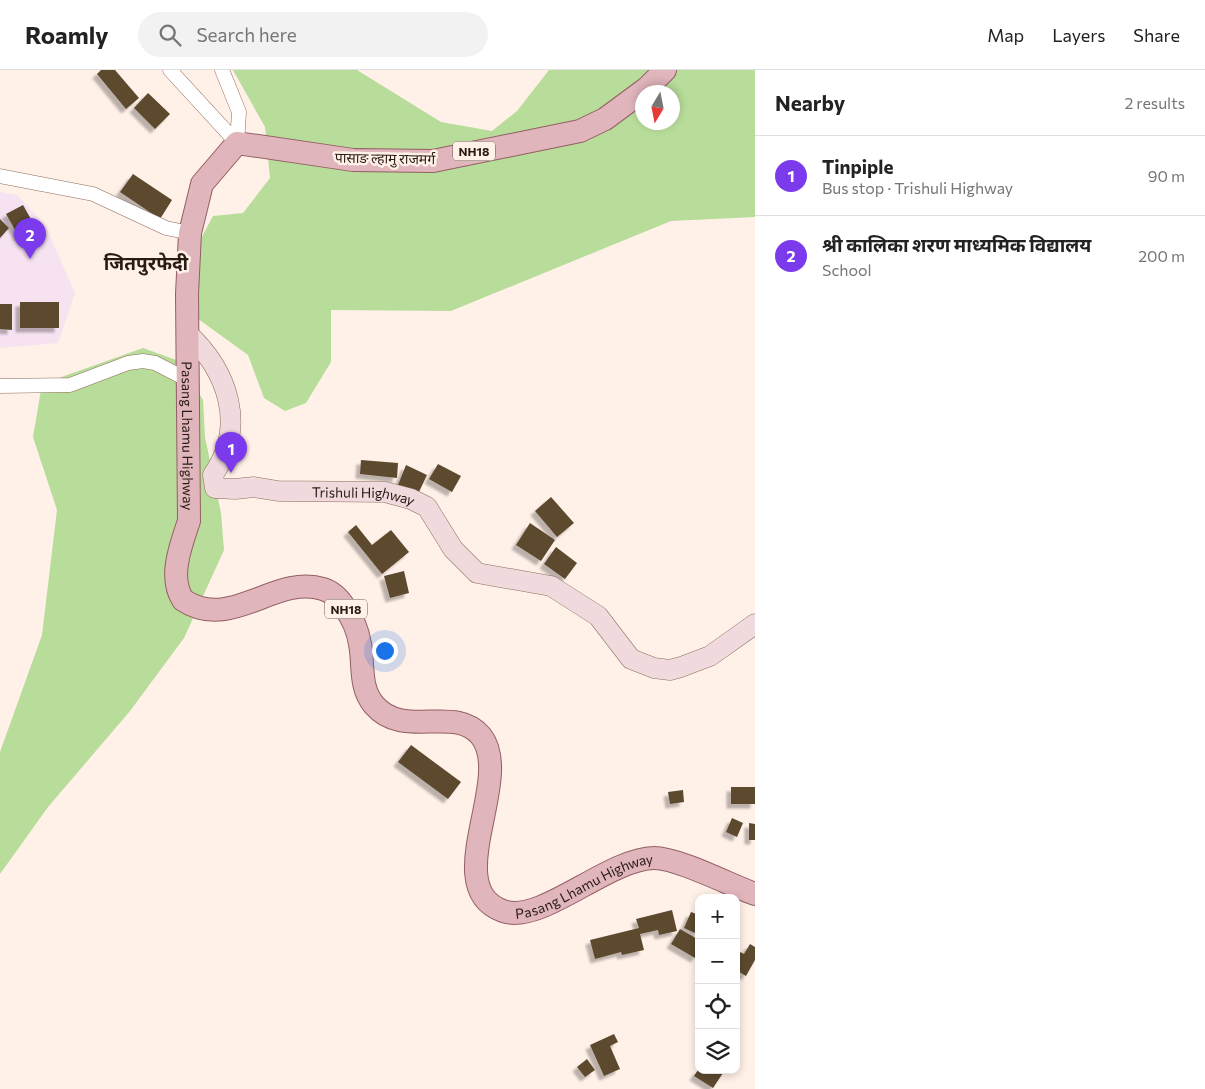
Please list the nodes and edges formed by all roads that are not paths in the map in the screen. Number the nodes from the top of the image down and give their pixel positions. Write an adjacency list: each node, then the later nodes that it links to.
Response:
1 (170, 70): 4 (street)
2 (222, 70): 4 (street)
3 (665, 70): 4 (main road, पासाङ ल्हामु राजमर्ग / NH18)
4 (237, 143): 6 (main road, Pasang Lhamu Highway / NH18)
5 (0, 176): 6 (street)
6 (190, 233): 7 (main road, Pasang Lhamu Highway / NH18)
7 (187, 333): 8 (main road, Pasang Lhamu Highway / NH18); 10 (street, Trishuli Highway)
8 (188, 380): 9 (street); 11 (main road, Pasang Lhamu Highway / NH18)
9 (0, 386)
10 (755, 624)
11 (755, 894)

